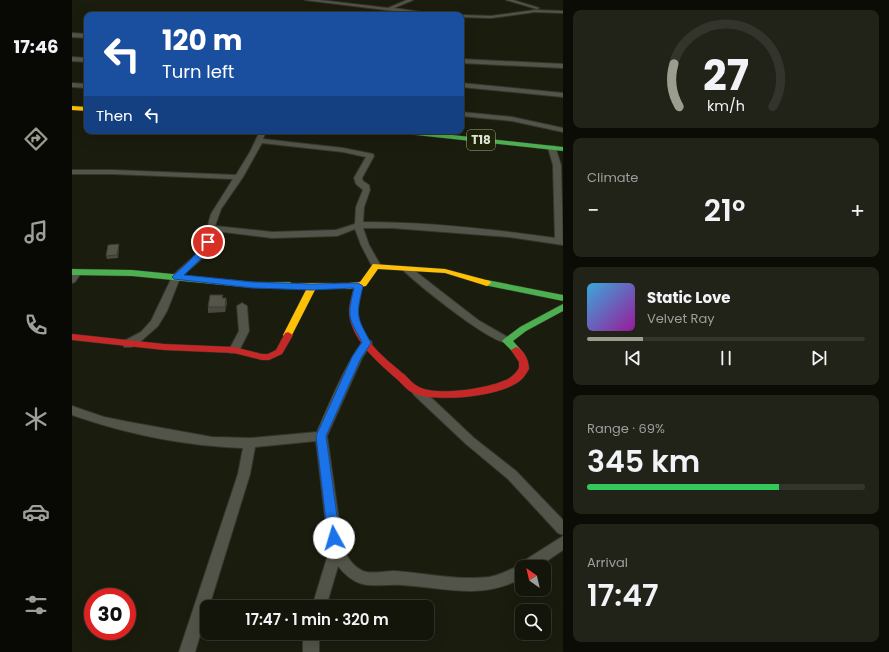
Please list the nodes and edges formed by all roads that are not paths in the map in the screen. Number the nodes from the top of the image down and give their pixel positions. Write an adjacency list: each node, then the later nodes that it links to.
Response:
1 (307, 0): 4 (street)
2 (411, 0): 5 (street)
3 (508, 0): 6 (street)
4 (322, 1): 5 (street)
5 (385, 10): 7 (street); 8 (street)
6 (544, 11): 9 (street); 10 (street)
7 (381, 12)
8 (407, 12)
9 (563, 12)
10 (464, 16)
11 (72, 35): 12 (street)
12 (84, 36)
13 (72, 59): 14 (street)
14 (84, 60)
15 (464, 60): 16 (street)
16 (563, 66)
17 (72, 85): 18 (street)
18 (84, 86)
19 (464, 86): 20 (street)
20 (563, 95)
21 (72, 108): 22 (main road)
22 (84, 109)
23 (464, 114): 24 (street)
24 (563, 130)
25 (262, 134): 27 (street)
26 (425, 134): 28 (main road, T18)
27 (260, 141): 31 (street); 32 (street)
28 (552, 148): 29 (main road, T18); 34 (street)
29 (563, 149)
30 (72, 172): 31 (street)
31 (239, 178): 33 (street)
32 (359, 225): 33 (street); 34 (street); 35 (street)
33 (211, 228): 38 (street)
34 (561, 242)
35 (376, 266): 36 (main road); 39 (main road)
36 (408, 270): 41 (main road); 45 (street)
37 (73, 275): 38 (main road)
38 (177, 277): 40 (main road); 47 (street)
39 (358, 286): 40 (main road); 46 (main road)
40 (312, 287): 48 (main road)
41 (563, 298)
42 (242, 306): 48 (street)
43 (563, 307): 45 (main road)
44 (72, 337): 47 (main road)
45 (507, 341): 49 (main road)
46 (367, 343): 49 (main road); 51 (street)
47 (128, 344): 48 (main road)
48 (234, 350)
49 (418, 392): 53 (street)
50 (72, 410): 52 (street)
51 (321, 436): 52 (street); 55 (street)
52 (250, 443): 60 (street)
53 (563, 529)
54 (563, 542): 56 (street)
55 (336, 551): 57 (street); 58 (street)
56 (538, 560)
57 (515, 575)
58 (321, 600)
59 (311, 640): 61 (street)
60 (187, 652)
61 (311, 652)

